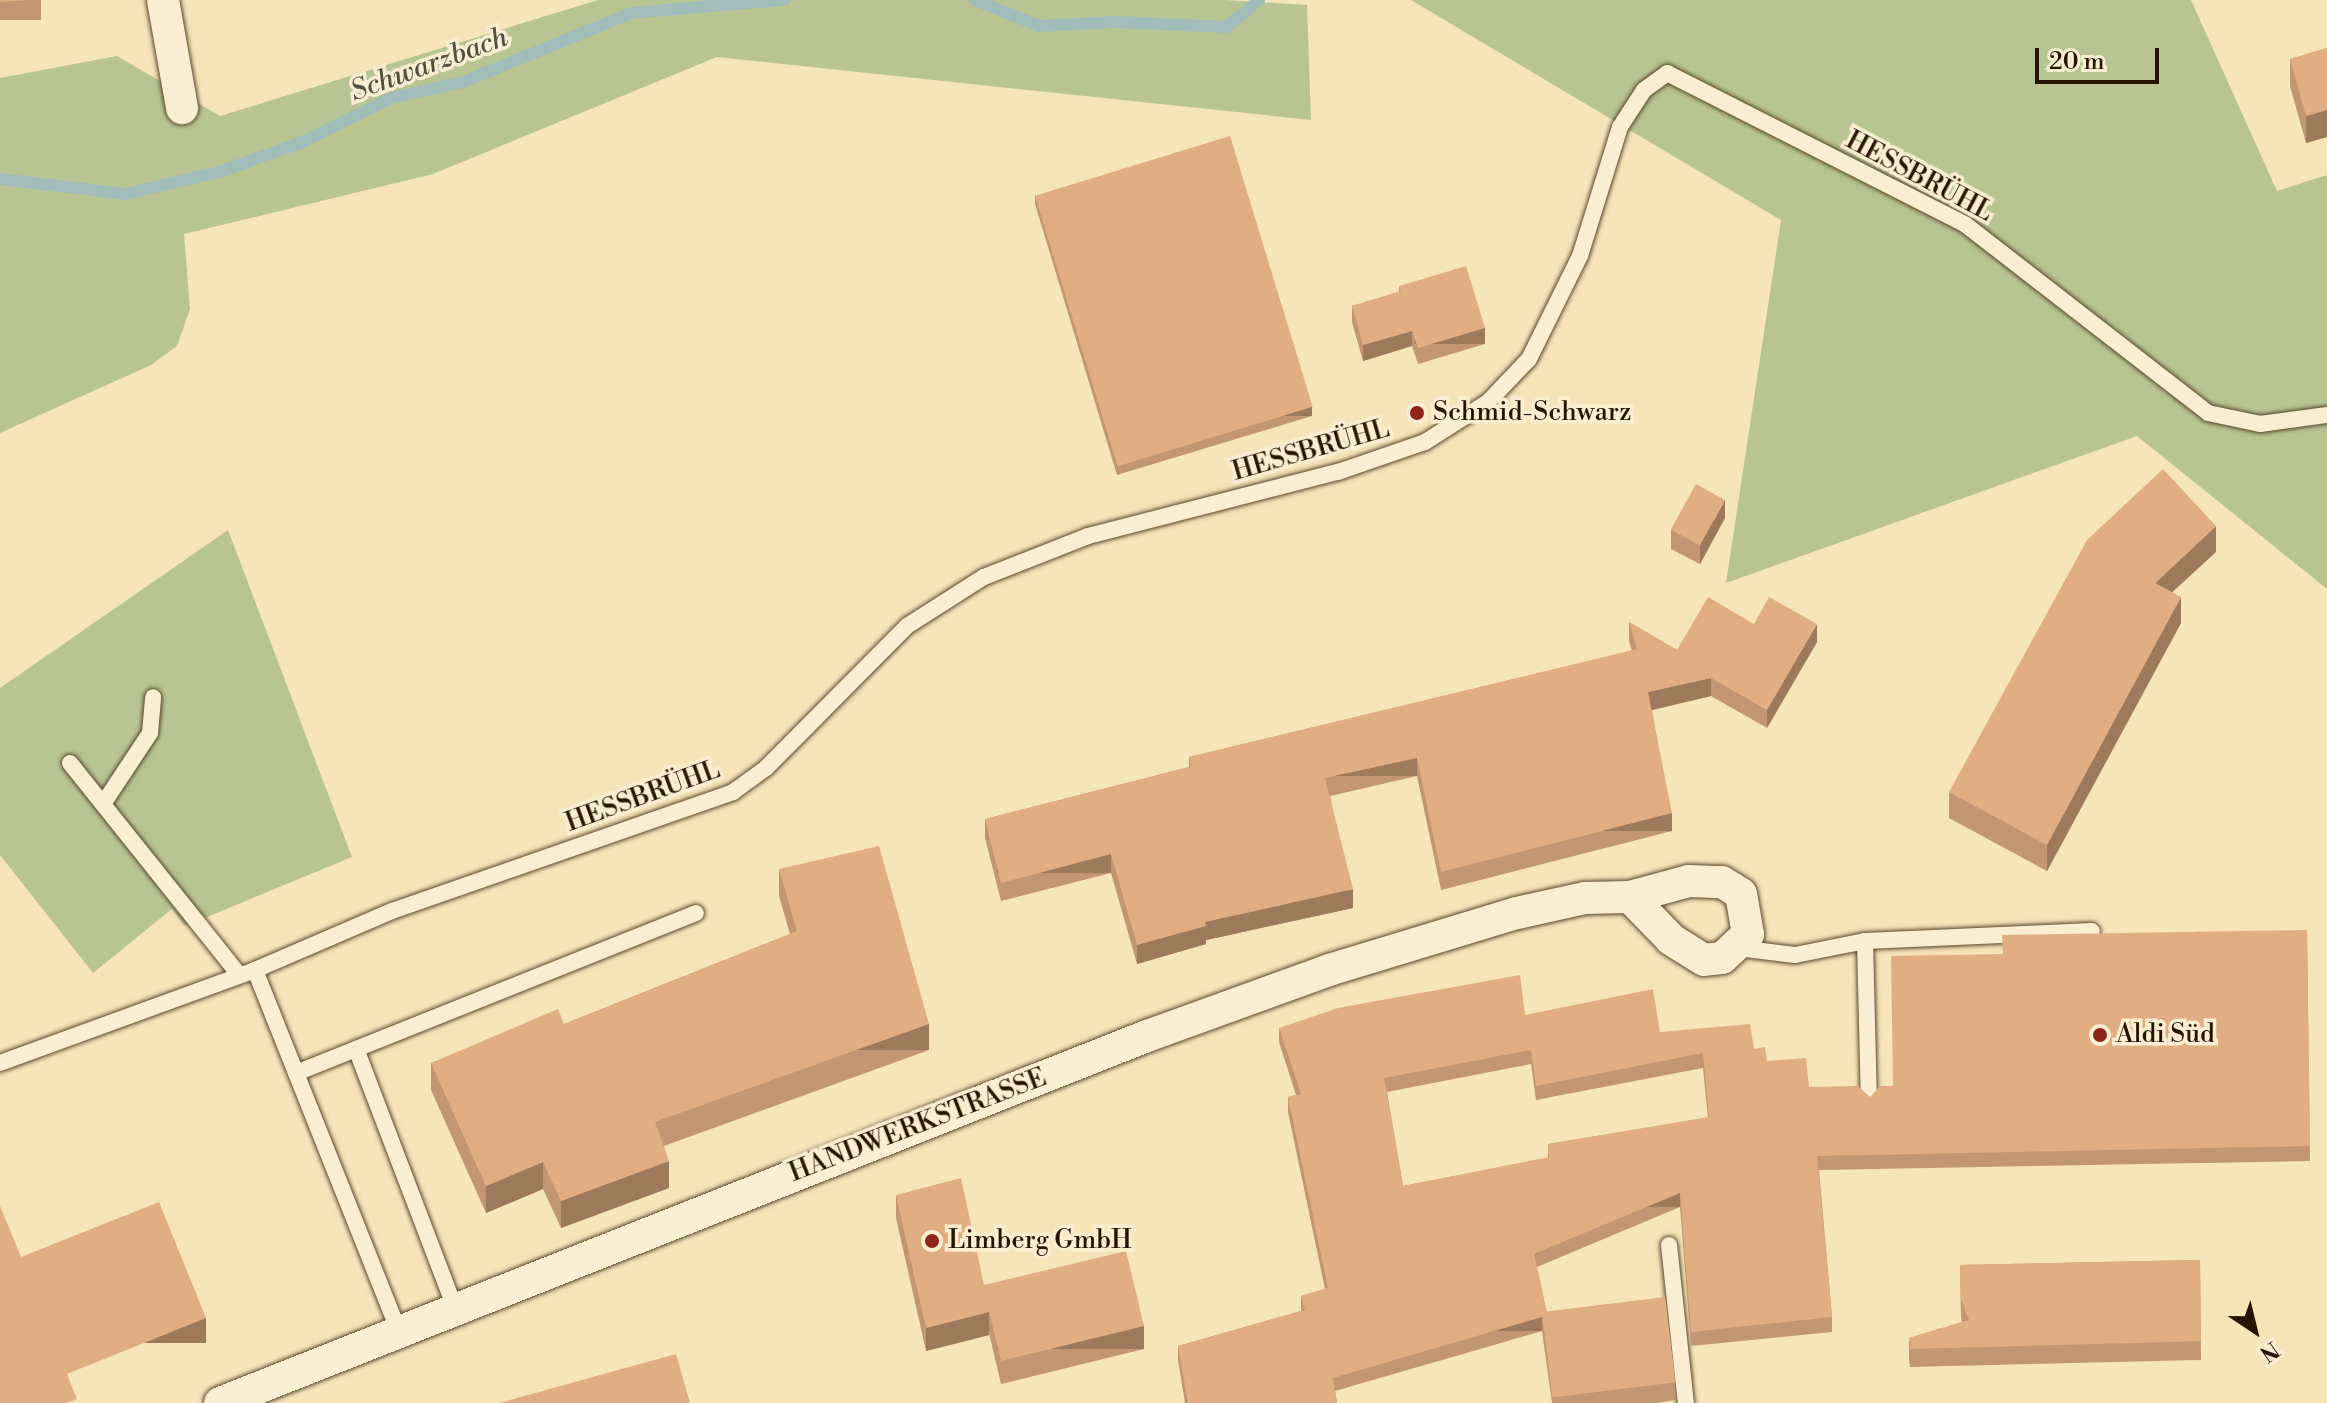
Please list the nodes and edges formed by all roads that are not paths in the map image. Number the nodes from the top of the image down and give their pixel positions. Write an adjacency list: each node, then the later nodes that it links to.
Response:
1 (163, 0): 2 (street)
2 (182, 108)
3 (2327, 415): 12 (lane, HESSBRÜHL)
4 (153, 697): 6 (lane)
5 (70, 763): 6 (lane)
6 (103, 804): 12 (lane)
7 (1630, 897): 11 (street); 11 (street, HANDWERKSTRASSE); 18 (street, HANDWERKSTRASSE)
8 (696, 913): 13 (lane)
9 (2092, 931): 10 (lane)
10 (1865, 941): 11 (lane); 16 (lane)
11 (1738, 948)
12 (247, 972): 14 (lane); 15 (lane)
13 (356, 1049): 15 (lane); 18 (lane)
14 (0, 1063)
15 (296, 1073): 19 (lane)
16 (1869, 1100)
17 (1669, 1245): 22 (lane)
18 (455, 1308): 19 (street, HANDWERKSTRASSE)
19 (398, 1330): 20 (street, HANDWERKSTRASSE)
20 (292, 1390): 21 (street, HANDWERKSTRASSE)
21 (220, 1403)
22 (1686, 1403)

